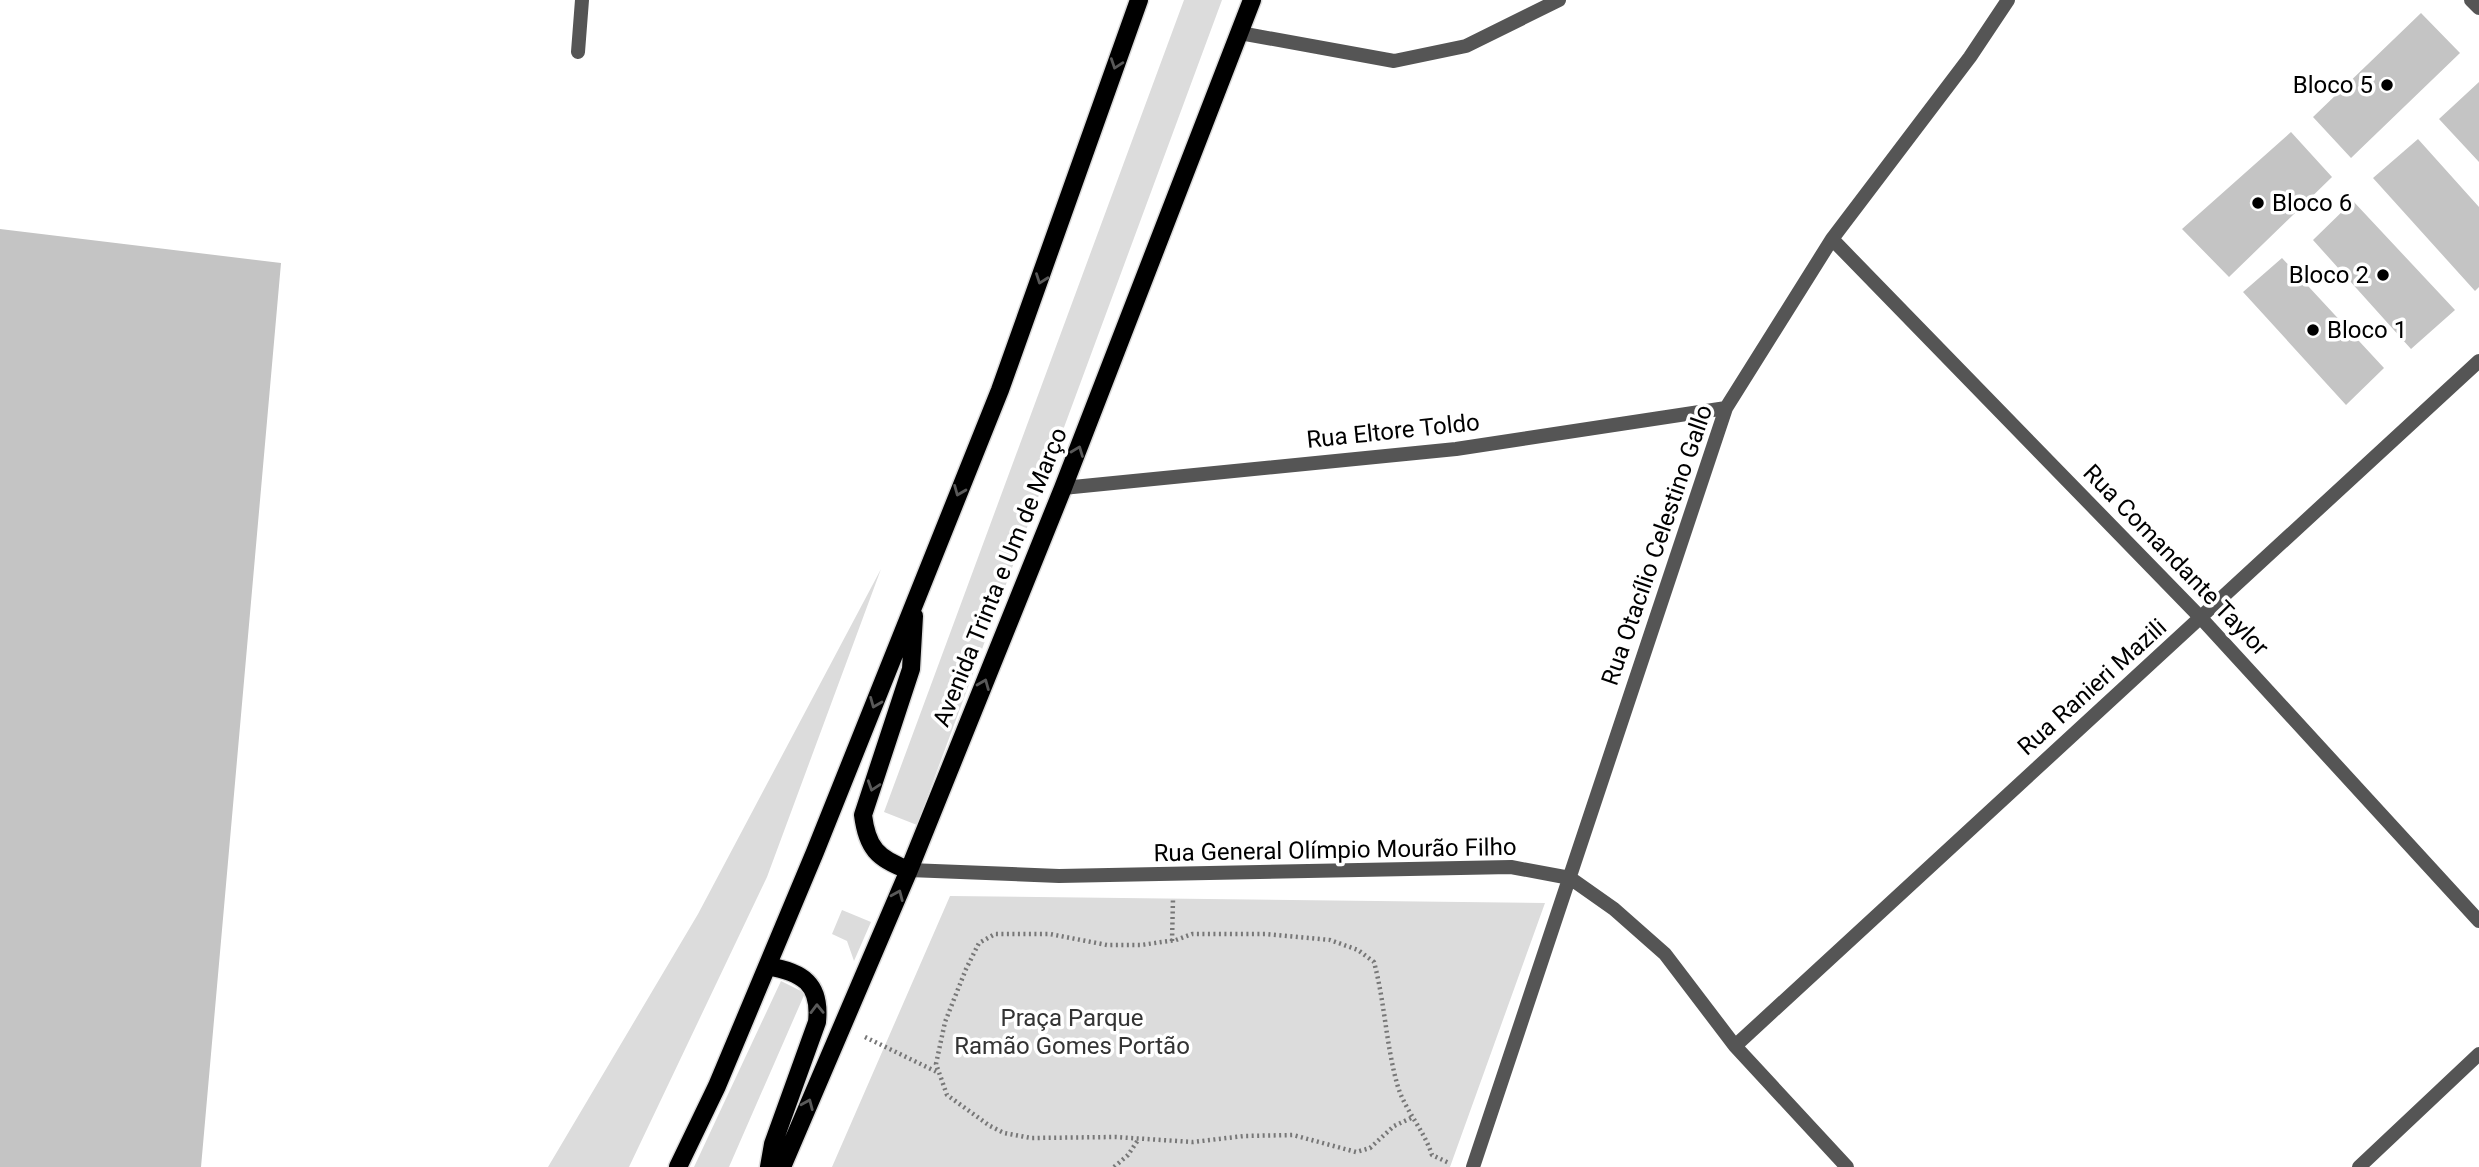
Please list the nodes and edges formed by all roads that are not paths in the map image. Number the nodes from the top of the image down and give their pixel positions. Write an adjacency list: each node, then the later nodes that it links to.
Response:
1 (582, 0): 9 (street)
2 (1139, 0): 14 (main road, one-way to 14)
3 (1252, 0): 8 (main road, Avenida Trinta e Um de Março)
4 (1559, 0): 8 (street)
5 (2008, 0): 10 (street, Rua Otacílio Celestino Gallo)
6 (2471, 0): 7 (street)
7 (2479, 8)
8 (1240, 33): 13 (main road, Avenida Trinta e Um de Março, one-way to 8)
9 (578, 52)
10 (1832, 239): 12 (street, Rua Otacílio Celestino Gallo); 15 (street, Rua Comandante Taylor)
11 (2479, 361): 15 (street, Rua Ranieri Mazili)
12 (1726, 408): 13 (street, Rua Eltore Toldo); 17 (street, Rua Otacílio Celestino Gallo)
13 (1063, 488): 16 (main road, Avenida Trinta e Um de Março, one-way to 13)
14 (915, 602): 16 (main road, one-way to 16); 19 (main road, one-way to 19)
15 (2201, 618): 18 (street, Rua Comandante Taylor); 20 (street, Rua Ranieri Mazili)
16 (909, 870): 17 (street, Rua General Olímpio Mourão Filho); 24 (main road, Avenida Trinta e Um de Março, one-way to 16)
17 (1570, 878): 20 (street, Rua General Olímpio Mourão Filho); 25 (street, Rua Otacílio Celestino Gallo)
18 (2479, 920)
19 (766, 966): 22 (main road); 23 (main road, one-way to 19)
20 (1735, 1046): 26 (street, Rua General Olímpio Mourão Filho)
21 (2479, 1054): 27 (street)
22 (678, 1167)
23 (769, 1167)
24 (782, 1167)
25 (1473, 1167)
26 (1847, 1167)
27 (2359, 1167)

